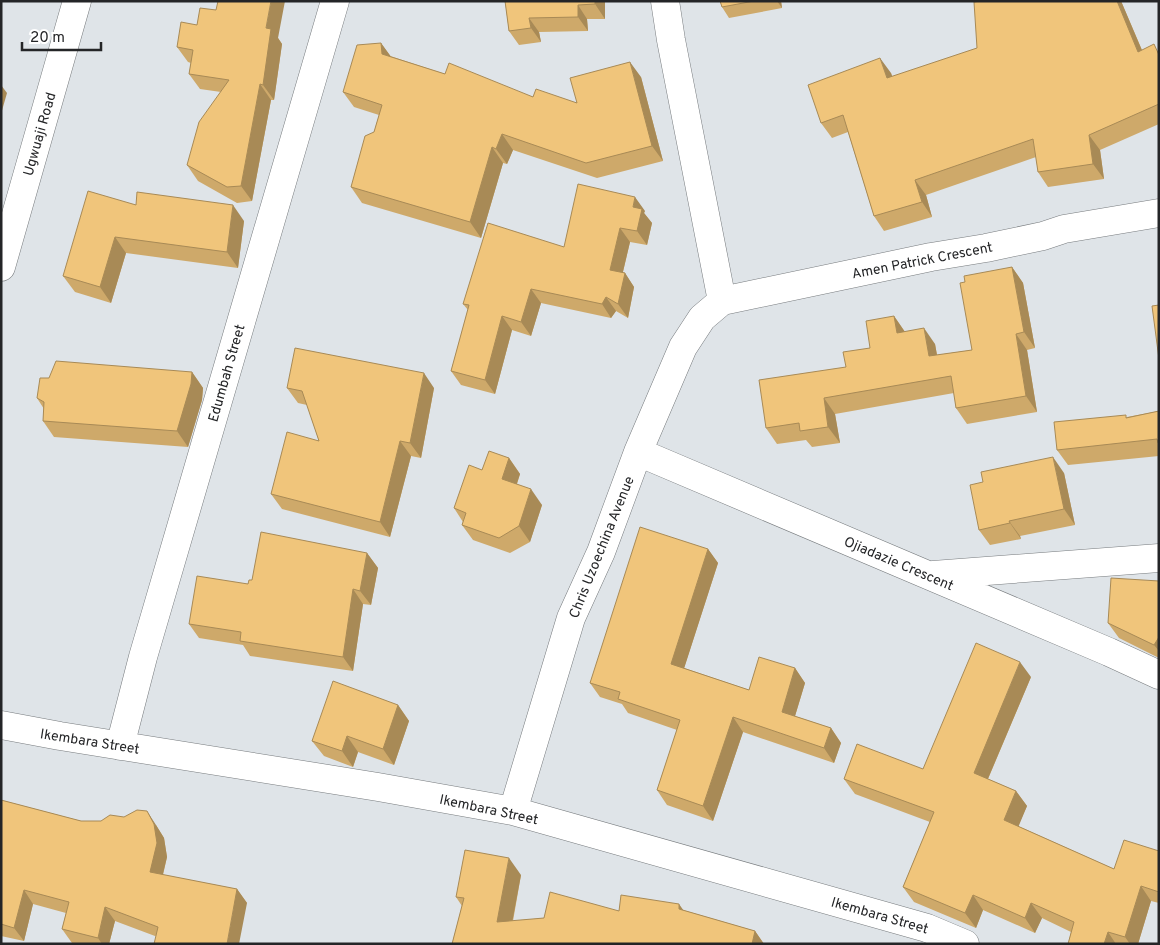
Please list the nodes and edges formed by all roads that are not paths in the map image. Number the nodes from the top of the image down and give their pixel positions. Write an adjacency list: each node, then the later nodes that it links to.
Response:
1 (77, 1): 5 (street, Ugwuaji Road)
2 (335, 1): 12 (street, Edumbah Street)
3 (665, 1): 6 (street)
4 (1159, 212): 6 (street, Amen Patrick Crescent)
5 (1, 268)
6 (722, 301): 7 (street, Chris Uzoechina Avenue)
7 (638, 452): 9 (street, Ojiadazie Crescent); 13 (street, Chris Uzoechina Avenue)
8 (1159, 558): 9 (street)
9 (928, 575): 10 (street, Ojiadazie Crescent)
10 (1159, 675)
11 (1, 725): 12 (street, Ikembara Street)
12 (120, 746): 13 (street, Ikembara Street)
13 (513, 811): 14 (street, Ikembara Street)
14 (925, 936): 15 (street, Ikembara Street)
15 (965, 944)

